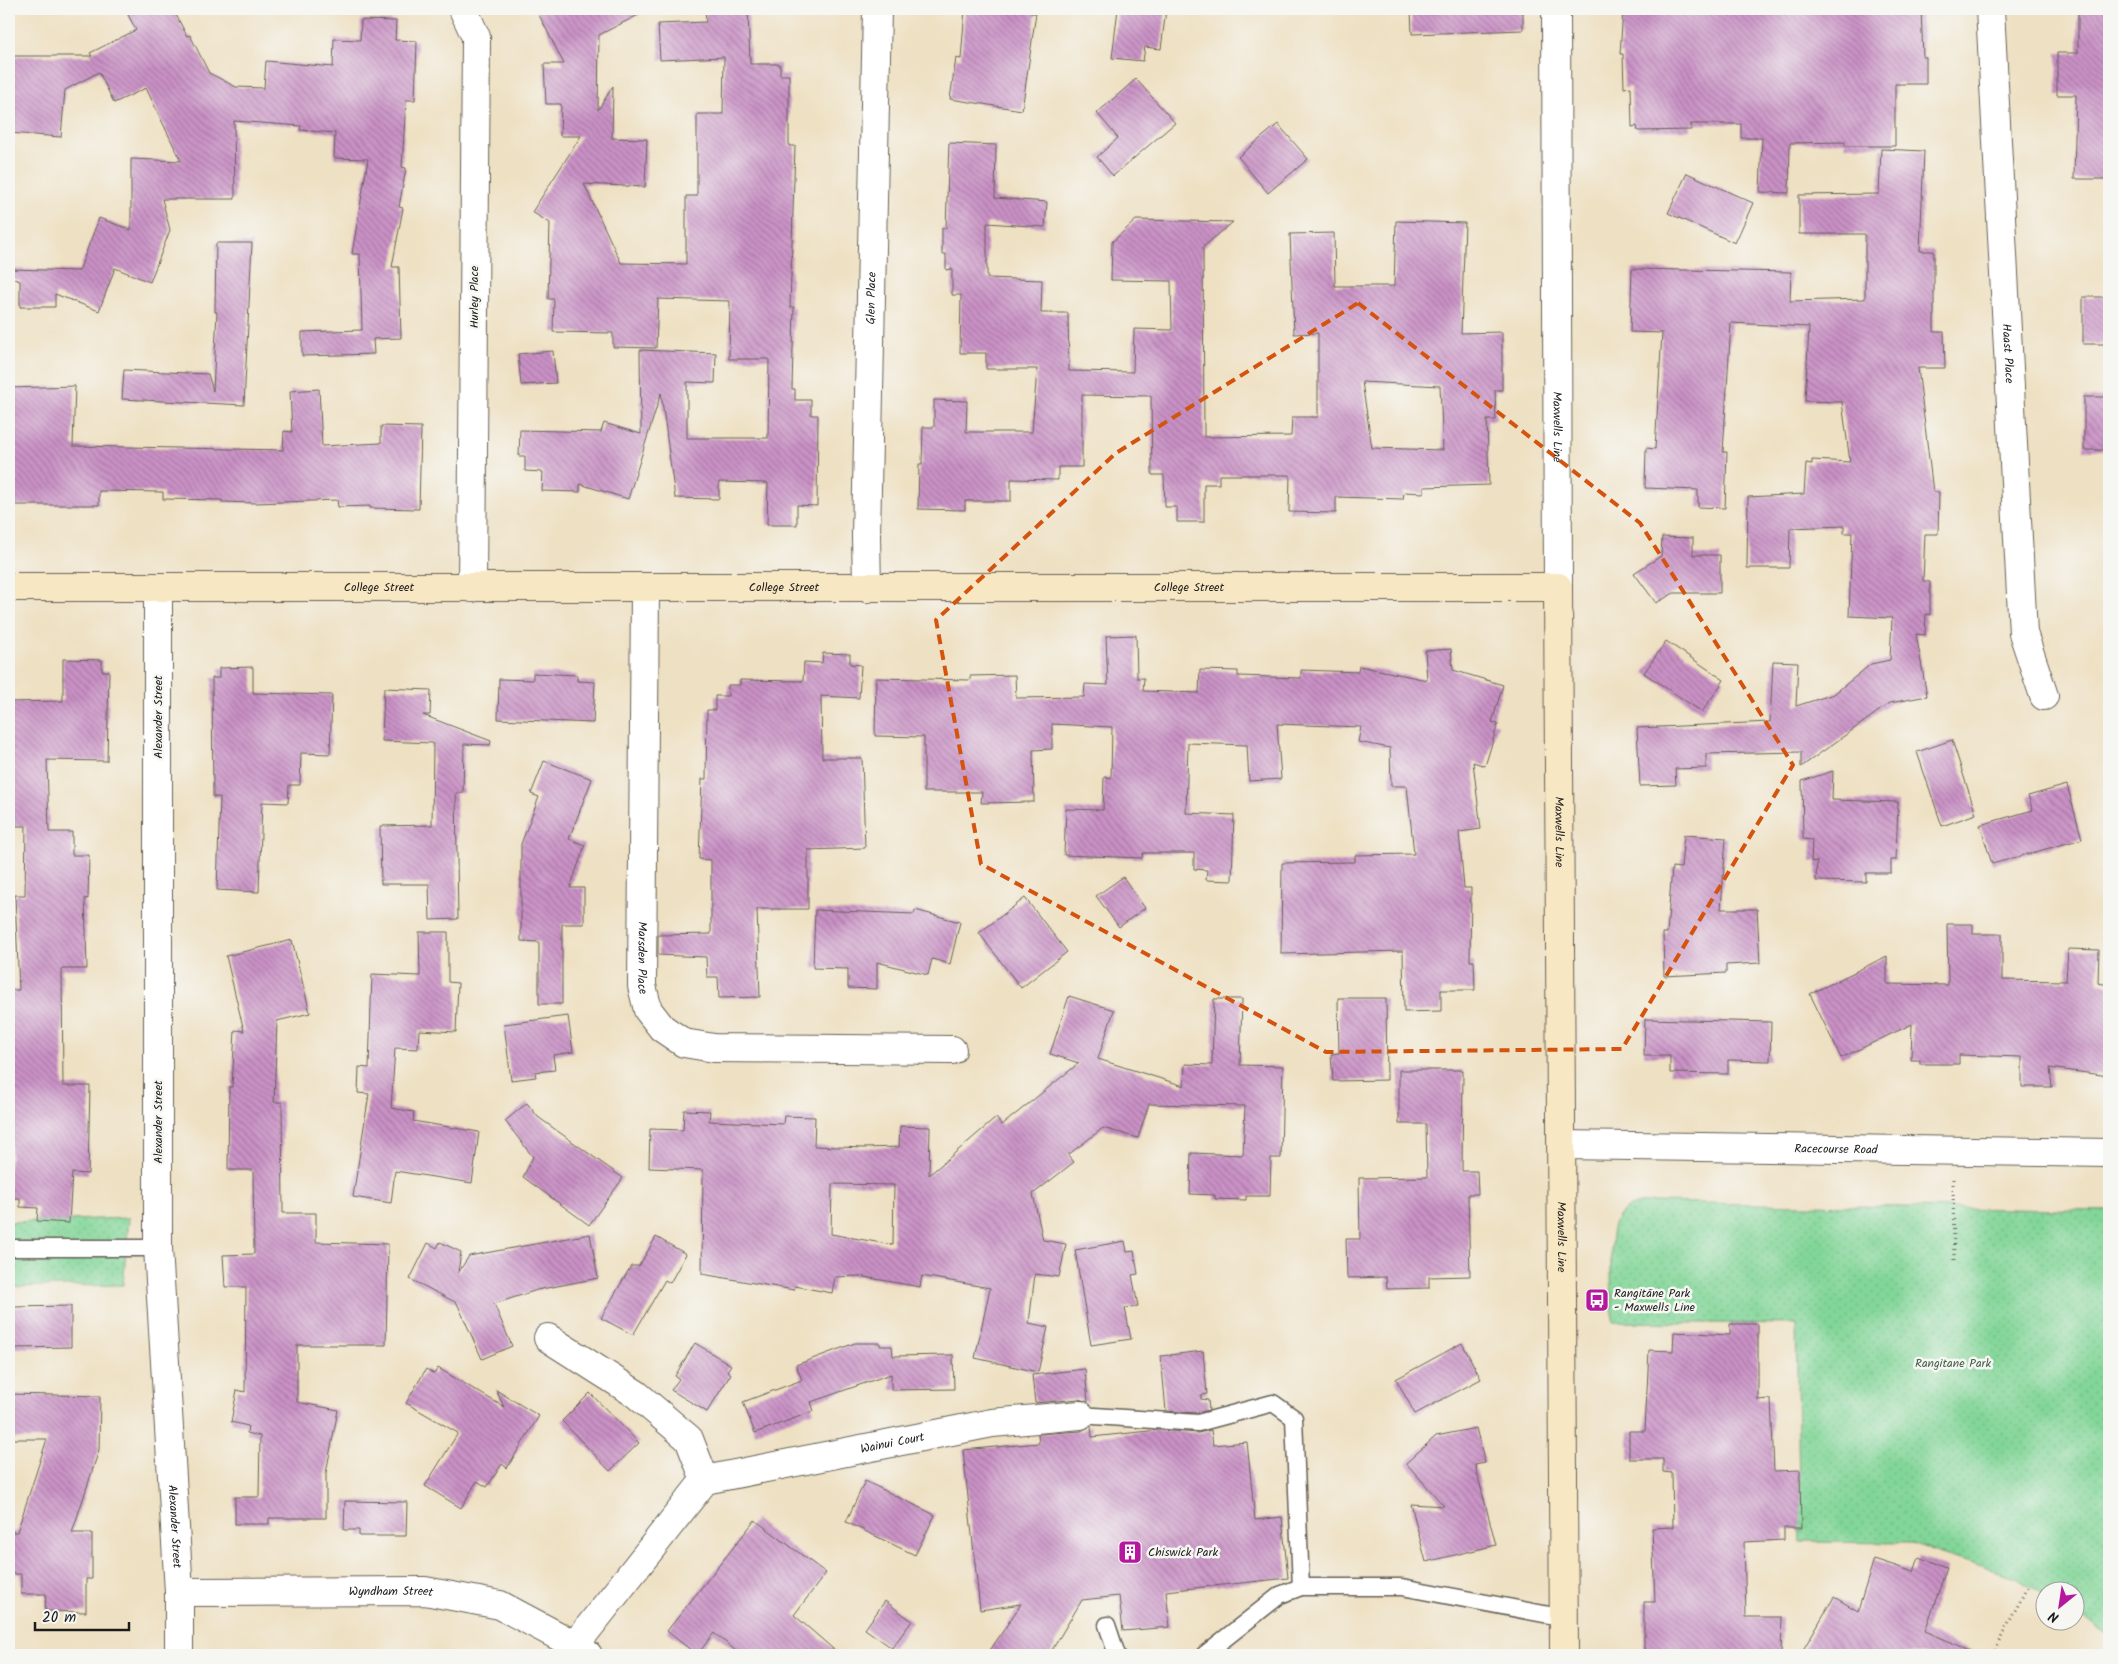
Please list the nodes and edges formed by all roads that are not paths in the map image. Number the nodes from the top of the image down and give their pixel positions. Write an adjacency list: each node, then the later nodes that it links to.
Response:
1 (463, 9): 8 (street, Hurley Place)
2 (877, 9): 10 (street, Glen Place)
3 (1556, 9): 7 (street, Maxwells Line)
4 (1990, 9): 11 (street, Haast Place)
5 (9, 587): 6 (main road, College Street)
6 (158, 587): 8 (main road, College Street); 16 (street, Alexander Street)
7 (1558, 587): 10 (main road, College Street); 13 (main road, Maxwells Line)
8 (472, 588): 9 (main road, College Street)
9 (645, 588): 10 (main road, College Street); 12 (street, Marsden Place)
10 (868, 588)
11 (2044, 696)
12 (952, 1050)
13 (1562, 1146): 14 (street, Racecourse Road); 22 (main road, Maxwells Line)
14 (2109, 1153)
15 (9, 1248): 16 (lane)
16 (158, 1248): 21 (street, Alexander Street)
17 (548, 1338): 19 (street)
18 (1080, 1415): 19 (street, Wainui Court); 20 (lane)
19 (706, 1480): 24 (street)
20 (1301, 1587): 22 (lane); 27 (lane)
21 (180, 1592): 24 (street, Wyndham Street); 25 (street, Alexander Street)
22 (1564, 1618): 28 (main road, Maxwells Line)
23 (1107, 1625): 26 (lane)
24 (582, 1650)
25 (179, 1655)
26 (1117, 1655)
27 (1204, 1655)
28 (1564, 1655)

